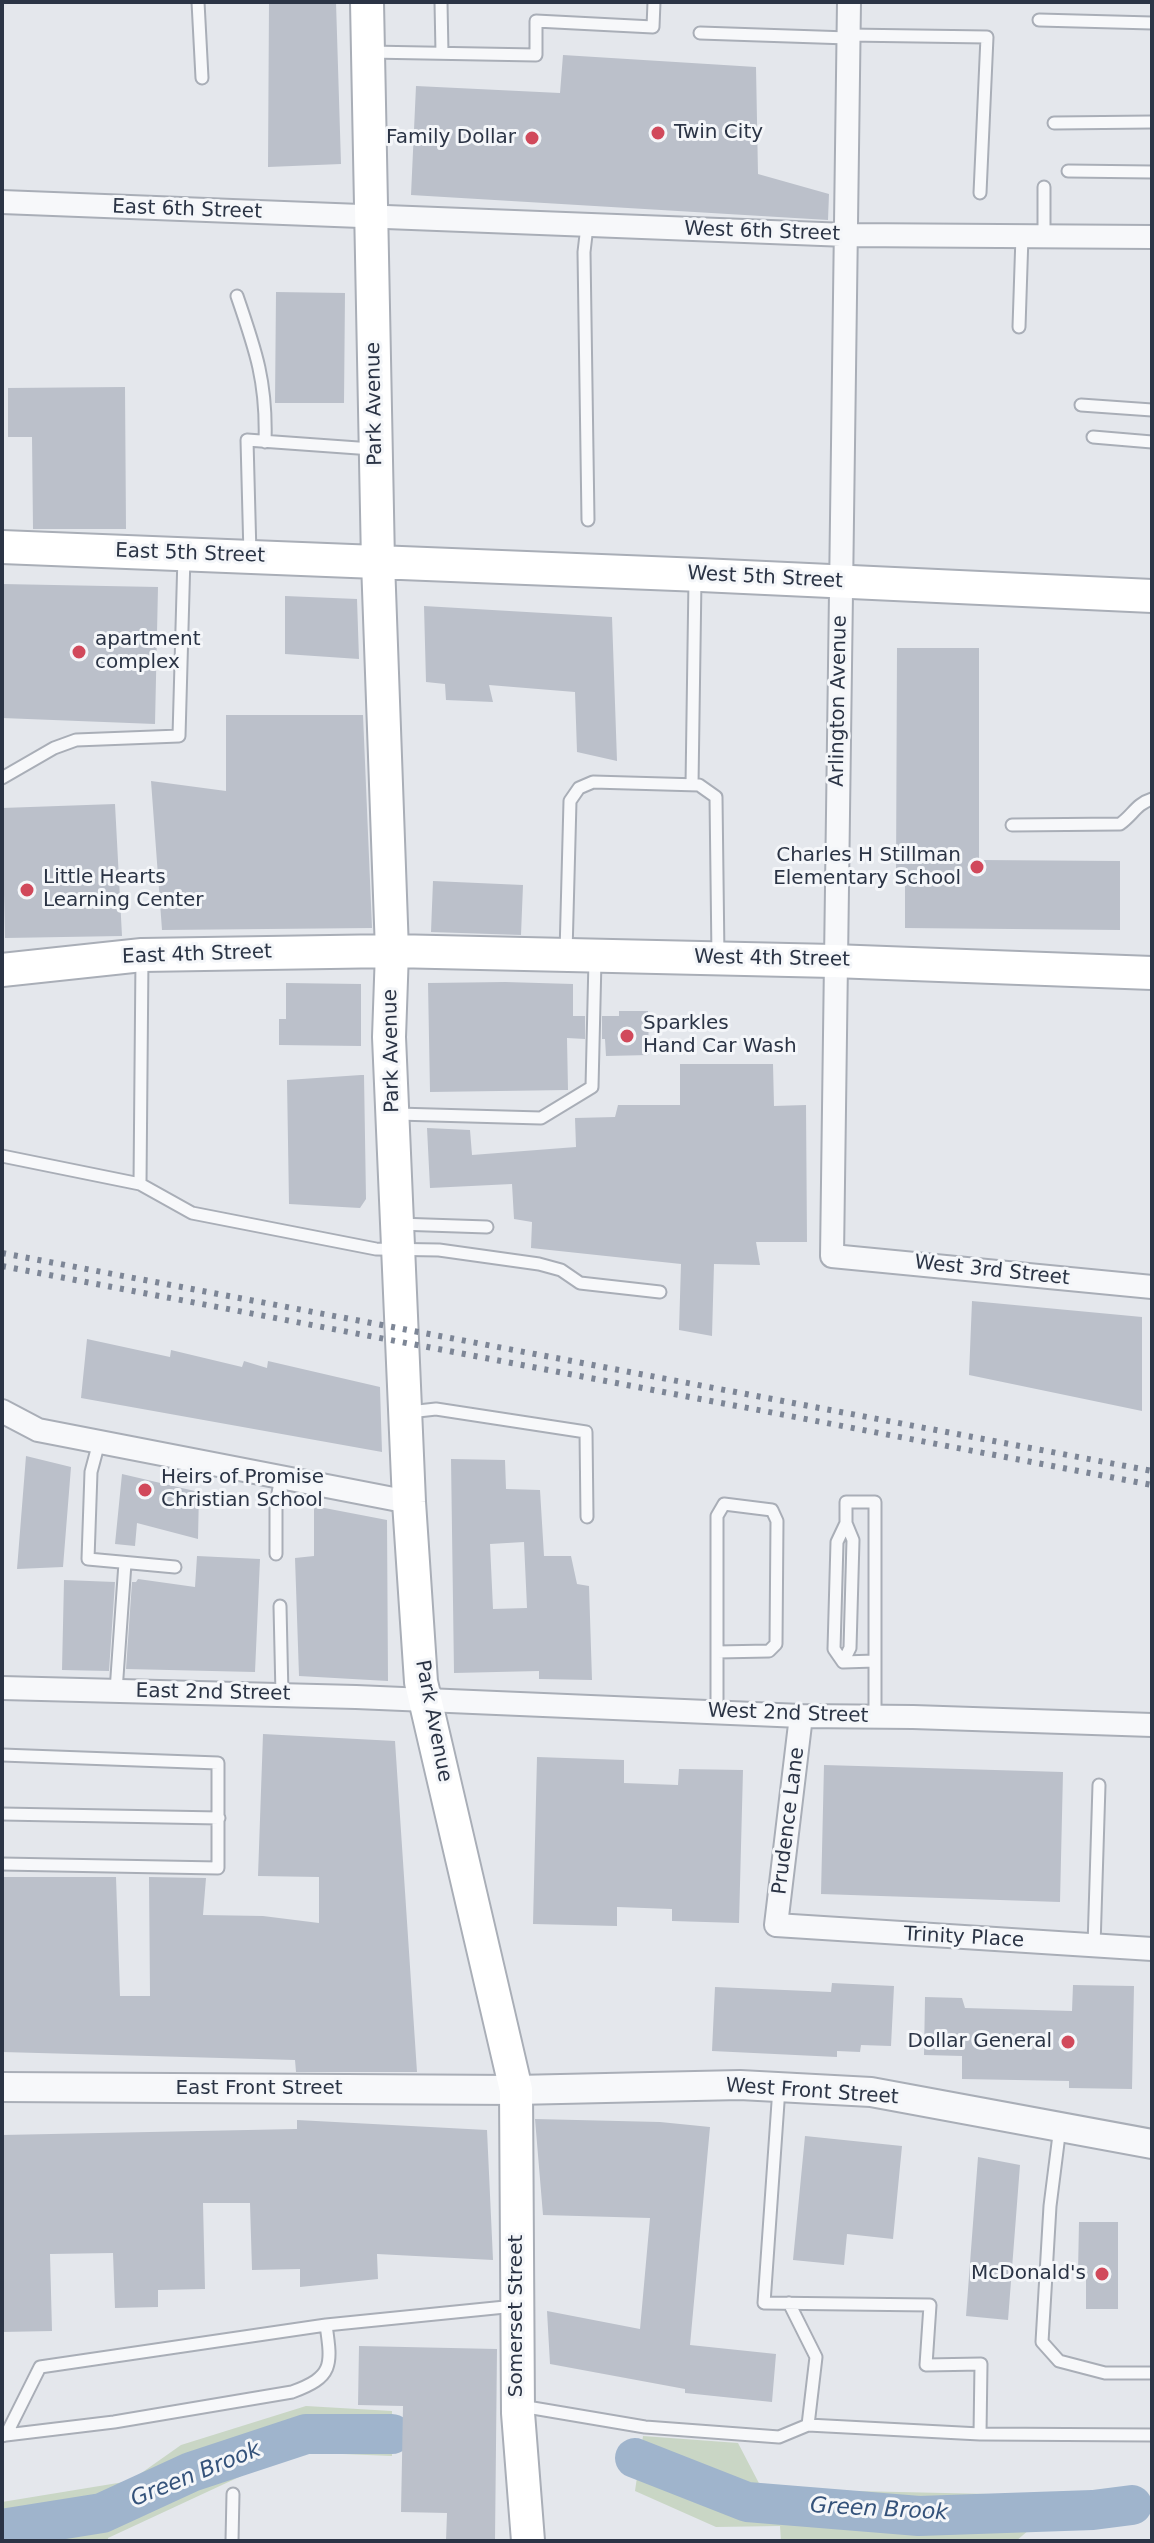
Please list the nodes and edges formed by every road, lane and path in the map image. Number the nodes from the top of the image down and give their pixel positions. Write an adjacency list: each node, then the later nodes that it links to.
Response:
1 (198, 2): 12 (lane)
2 (367, 2): 10 (main road, Park Avenue)
3 (441, 2): 11 (lane)
4 (654, 2): 11 (lane)
5 (849, 2): 9 (street, Arlington Avenue)
6 (1039, 20): 7 (lane)
7 (1152, 23)
8 (700, 33): 9 (lane)
9 (848, 37): 18 (lane); 22 (street, Arlington Avenue)
10 (368, 52): 11 (lane); 20 (main road, Park Avenue)
11 (442, 53)
12 (202, 78)
13 (1152, 122): 14 (lane)
14 (1054, 123)
15 (1068, 171): 16 (lane)
16 (1152, 172)
17 (1044, 187): 23 (lane)
18 (980, 193)
19 (2, 202): 20 (street, East 6th Street)
20 (372, 218): 21 (street, West 6th Street); 32 (main road, Park Avenue)
21 (587, 226): 22 (street, West 6th Street); 33 (lane)
22 (847, 235): 23 (street, West 6th Street); 39 (street, Arlington Avenue)
23 (1033, 236): 24 (street, West 6th Street); 26 (lane)
24 (1152, 237)
25 (237, 296): 30 (lane)
26 (1019, 327)
27 (1081, 405): 28 (lane)
28 (1152, 410)
29 (1093, 437): 31 (lane)
30 (265, 442): 32 (lane); 36 (lane)
31 (1152, 442)
32 (376, 450): 37 (main road, Park Avenue)
33 (588, 520)
34 (2, 547): 35 (main road, East 5th Street)
35 (184, 554): 36 (main road, East 5th Street); 41 (lane)
36 (250, 557): 37 (main road, East 5th Street)
37 (378, 562): 38 (main road, West 5th Street); 45 (main road, Park Avenue)
38 (695, 574): 39 (main road, West 5th Street); 42 (lane)
39 (842, 582): 40 (main road, West 5th Street); 49 (street, Arlington Avenue)
40 (1152, 596)
41 (2, 778)
42 (692, 785): 47 (lane); 48 (lane)
43 (1152, 799): 44 (lane)
44 (1012, 825)
45 (392, 951): 46 (main road, East 4th Street); 47 (main road, West 4th Street); 52 (main road, Park Avenue)
46 (142, 955): 50 (main road, East 4th Street); 54 (lane)
47 (581, 955): 48 (main road, West 4th Street); 52 (lane)
48 (718, 958): 49 (main road, West 4th Street)
49 (833, 961): 51 (main road, West 4th Street); 57 (street, Arlington Avenue)
50 (2, 970)
51 (1152, 973)
52 (392, 1113): 56 (main road, Park Avenue)
53 (2, 1156): 54 (lane)
54 (140, 1184): 56 (lane)
55 (487, 1227): 56 (lane)
56 (398, 1236): 59 (lane); 61 (main road, Park Avenue)
57 (832, 1256): 58 (street, West 3rd Street)
58 (1152, 1287)
59 (660, 1292)
60 (2, 1411): 62 (street)
61 (405, 1412): 64 (main road, Park Avenue); 65 (lane)
62 (99, 1442): 63 (street); 67 (lane)
63 (281, 1477): 64 (street); 66 (lane)
64 (409, 1502): 75 (main road, Park Avenue)
65 (587, 1517)
66 (276, 1554)
67 (125, 1563): 68 (lane); 73 (lane)
68 (175, 1567)
69 (280, 1606): 74 (lane)
70 (717, 1652): 70 (lane); 76 (lane)
71 (875, 1661): 71 (lane); 78 (lane)
72 (2, 1688): 73 (street, East 2nd Street)
73 (116, 1691): 74 (street, East 2nd Street)
74 (282, 1695): 75 (street, East 2nd Street)
75 (425, 1699): 76 (street, West 2nd Street); 90 (main road, Park Avenue)
76 (717, 1713): 77 (street, West 2nd Street)
77 (801, 1716): 78 (street, West 2nd Street); 85 (street, Prudence Lane)
78 (875, 1717): 79 (street, West 2nd Street)
79 (1152, 1725)
80 (2, 1755): 83 (lane)
81 (1099, 1785): 86 (lane)
82 (2, 1814): 83 (lane)
83 (219, 1818): 84 (lane)
84 (2, 1864)
85 (776, 1925): 86 (street, Trinity Place)
86 (1094, 1946): 87 (street, Trinity Place)
87 (1152, 1949)
88 (2, 2087): 90 (street, East Front Street)
89 (779, 2087): 90 (street, West Front Street); 91 (street, West Front Street); 93 (lane)
90 (516, 2090): 94 (main road, Somerset Street)
91 (1060, 2127): 92 (street, West Front Street); 96 (lane)
92 (1152, 2144)
93 (789, 2303): 98 (lane); 99 (lane)
94 (517, 2305): 95 (lane); 97 (main road, Somerset Street)
95 (326, 2325): 100 (lane); 100 (lane)
96 (1152, 2373)
97 (518, 2405): 98 (lane); 104 (main road, Somerset Street)
98 (808, 2425): 99 (lane)
99 (980, 2434): 101 (lane)
100 (4, 2435)
101 (1152, 2435)
102 (233, 2494): 103 (lane)
103 (232, 2541)
104 (528, 2541)

